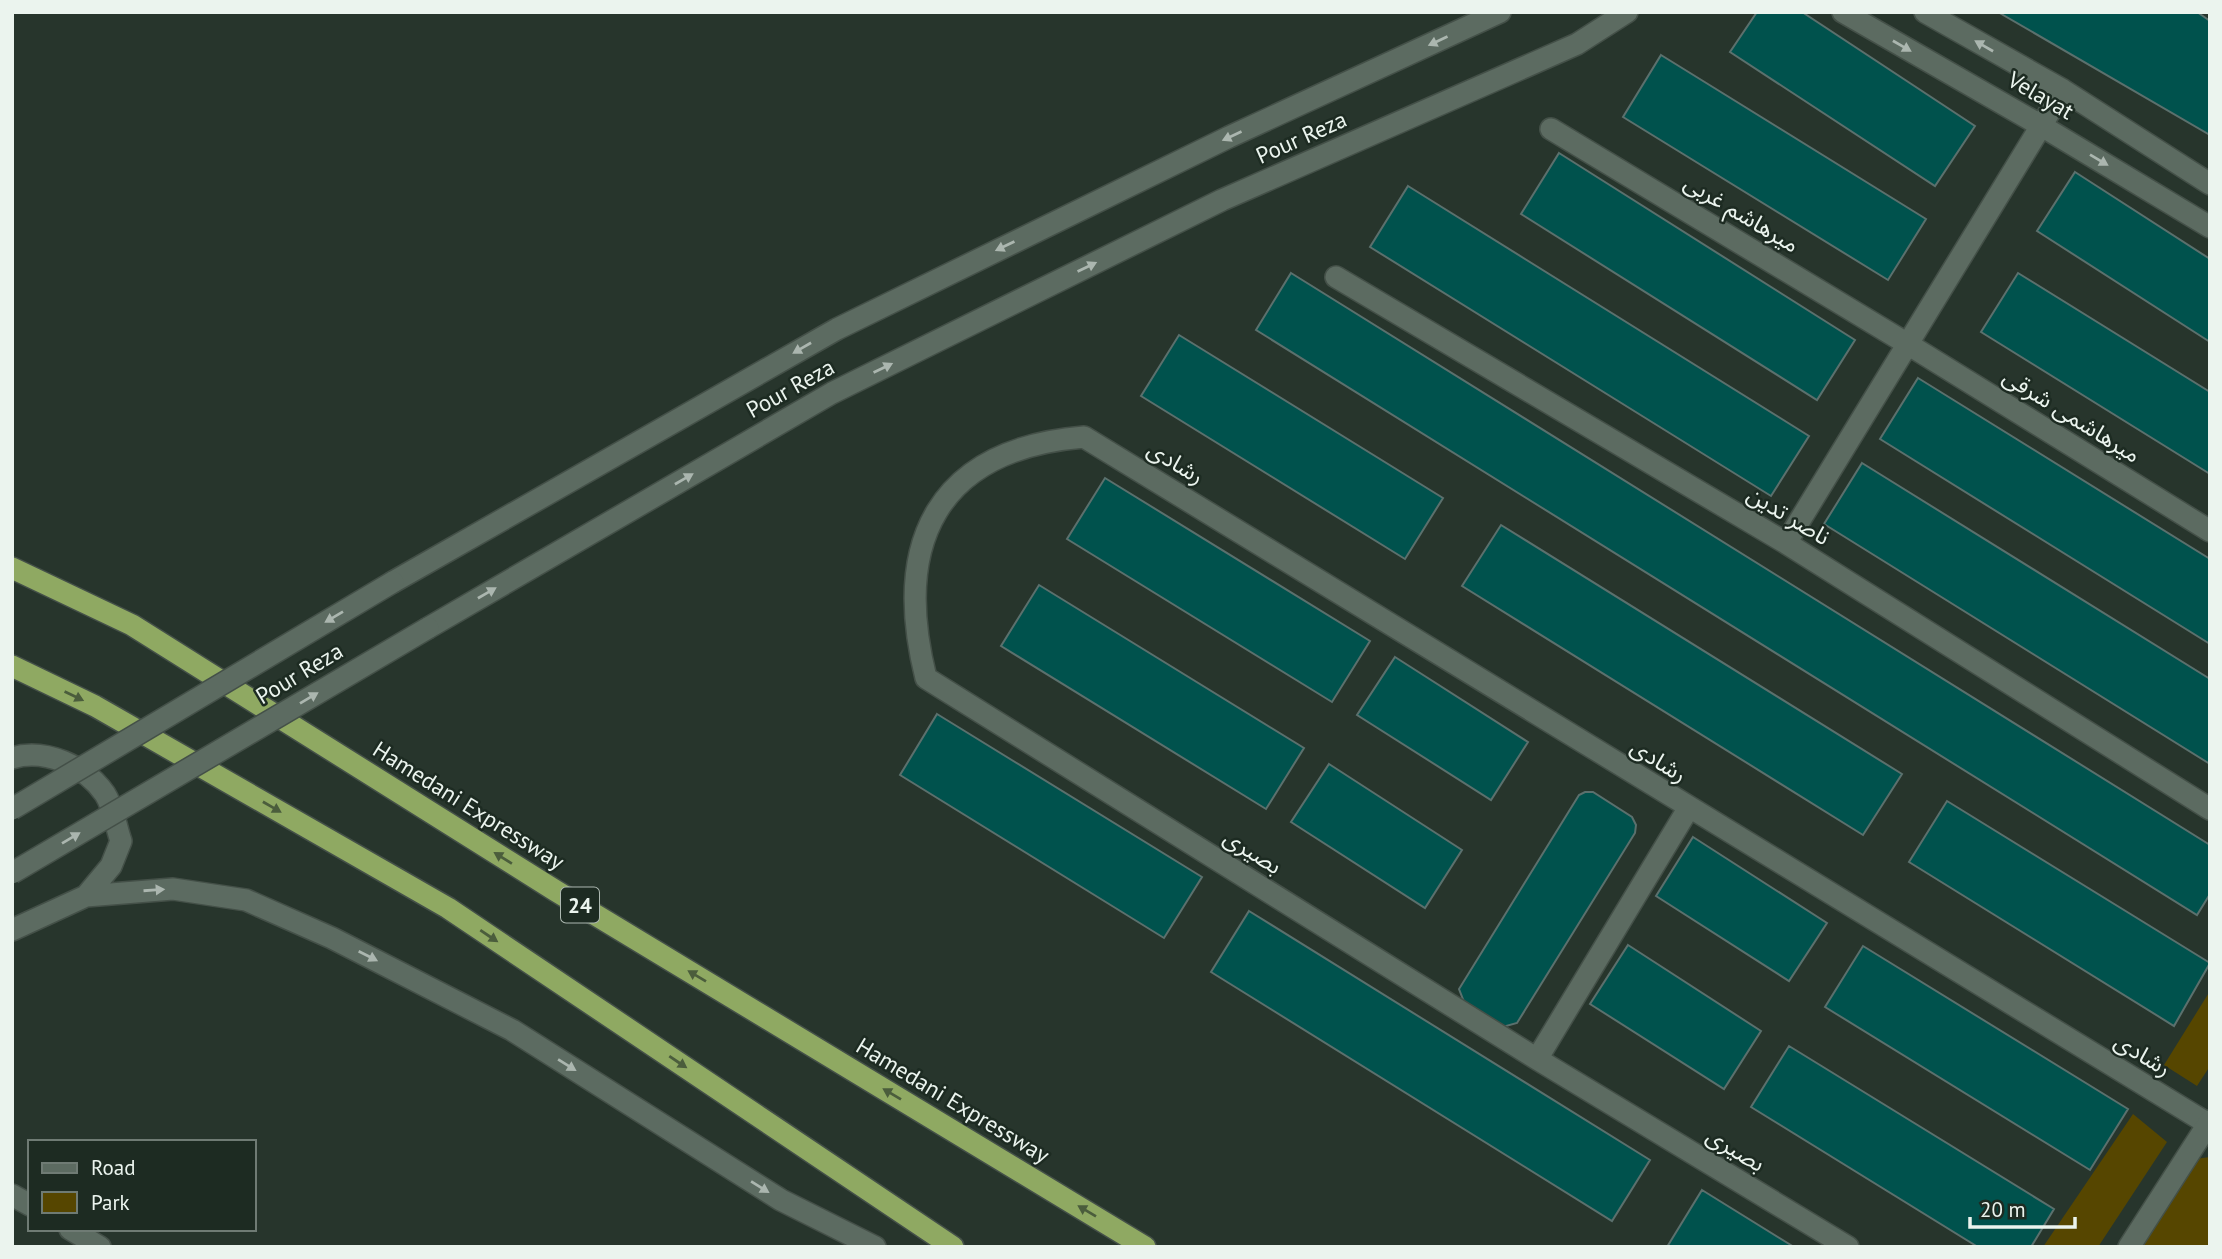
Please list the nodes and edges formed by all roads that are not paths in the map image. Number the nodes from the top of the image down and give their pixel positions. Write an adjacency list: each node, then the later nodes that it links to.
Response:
1 (1500, 12): 18 (street, Pour Reza, one-way to 18, bridge)
2 (1627, 12): 21 (street, Pour Reza, one-way to 2, bridge)
3 (1843, 12): 6 (street, Velayat, one-way to 6)
4 (1925, 12): 5 (street, Velayat, one-way to 4)
5 (2063, 90): 6 (street); 8 (street, Velayat)
6 (2040, 125): 9 (street, Velayat, one-way to 9); 11 (street)
7 (1550, 129): 11 (street, میرهاشم غربی)
8 (2210, 184)
9 (2210, 227)
10 (1336, 277): 14 (street, ناصر تدین)
11 (1906, 343): 13 (street, میرهاشمی شرقی); 14 (street)
12 (1084, 437): 19 (street, رشادی); 24 (street, بصیری)
13 (2210, 531)
14 (1786, 543): 20 (street, ناصر تدین)
15 (12, 568): 32 (highway, Hamedani Expressway / 24, one-way to 15)
16 (12, 666): 31 (highway, one-way to 31)
17 (12, 758): 22 (street)
18 (12, 809)
19 (1688, 809): 24 (street); 25 (street, رشادی)
20 (2210, 809)
21 (12, 873)
22 (86, 895): 23 (street); 30 (street, one-way to 30)
23 (12, 930)
24 (1537, 1059): 33 (street, بصیری)
25 (2209, 1123): 34 (street)
26 (12, 1195): 27 (street)
27 (28, 1204)
28 (73, 1231): 29 (street)
29 (100, 1247)
30 (875, 1247)
31 (953, 1247)
32 (1145, 1247)
33 (1848, 1247)
34 (2129, 1247)

